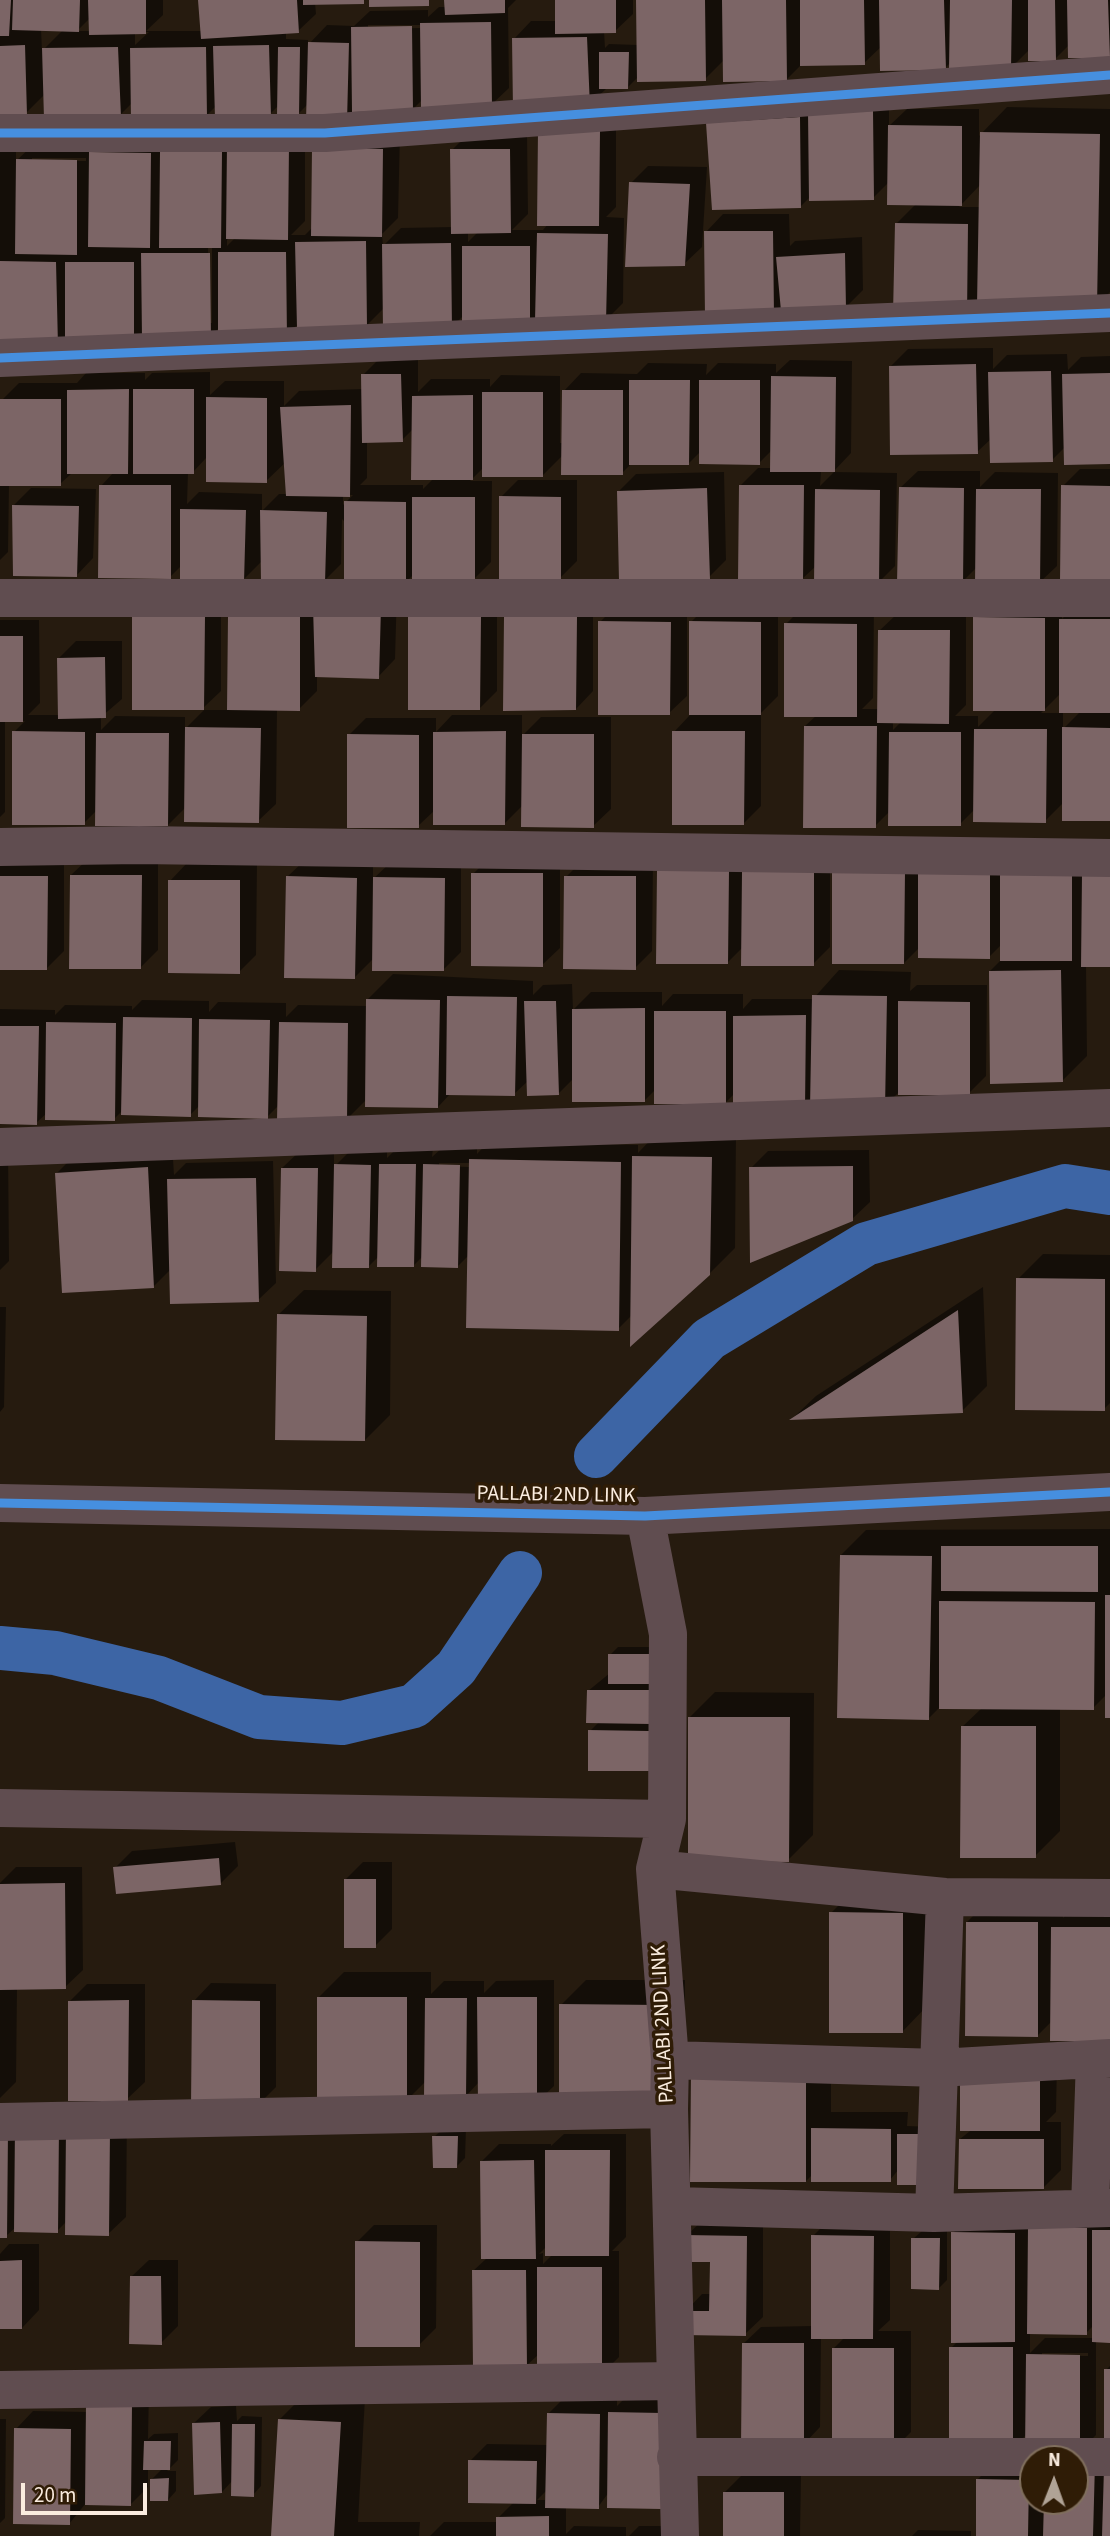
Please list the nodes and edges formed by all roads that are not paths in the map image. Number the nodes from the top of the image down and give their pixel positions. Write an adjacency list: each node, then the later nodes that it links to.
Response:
1 (1110, 75): 2 (street)
2 (0, 133)
3 (1110, 313): 4 (street)
4 (0, 358)
5 (0, 598): 6 (street)
6 (1110, 598)
7 (0, 847): 8 (street)
8 (1110, 858)
9 (1110, 1108): 10 (street)
10 (0, 1147)
11 (1110, 1492): 13 (street, PALLABI 2ND LINK)
12 (0, 1503): 13 (street, PALLABI 2ND LINK)
13 (645, 1516): 15 (street, PALLABI 2ND LINK)
14 (0, 1808): 15 (street)
15 (667, 1819): 16 (street, PALLABI 2ND LINK)
16 (654, 1869): 17 (street); 20 (street, PALLABI 2ND LINK)
17 (945, 1897): 18 (street); 21 (street)
18 (1110, 1898)
19 (1102, 2058): 21 (street); 25 (street)
20 (670, 2060): 21 (street); 22 (street, PALLABI 2ND LINK)
21 (939, 2068): 26 (street)
22 (669, 2109): 23 (street); 24 (street, PALLABI 2ND LINK)
23 (0, 2122)
24 (674, 2206): 26 (street); 27 (street, PALLABI 2ND LINK)
25 (1100, 2208): 26 (street)
26 (934, 2213)
27 (675, 2381): 28 (street); 29 (street, PALLABI 2ND LINK)
28 (0, 2390)
29 (676, 2457): 30 (street); 31 (street, PALLABI 2ND LINK)
30 (1110, 2457)
31 (680, 2536)

